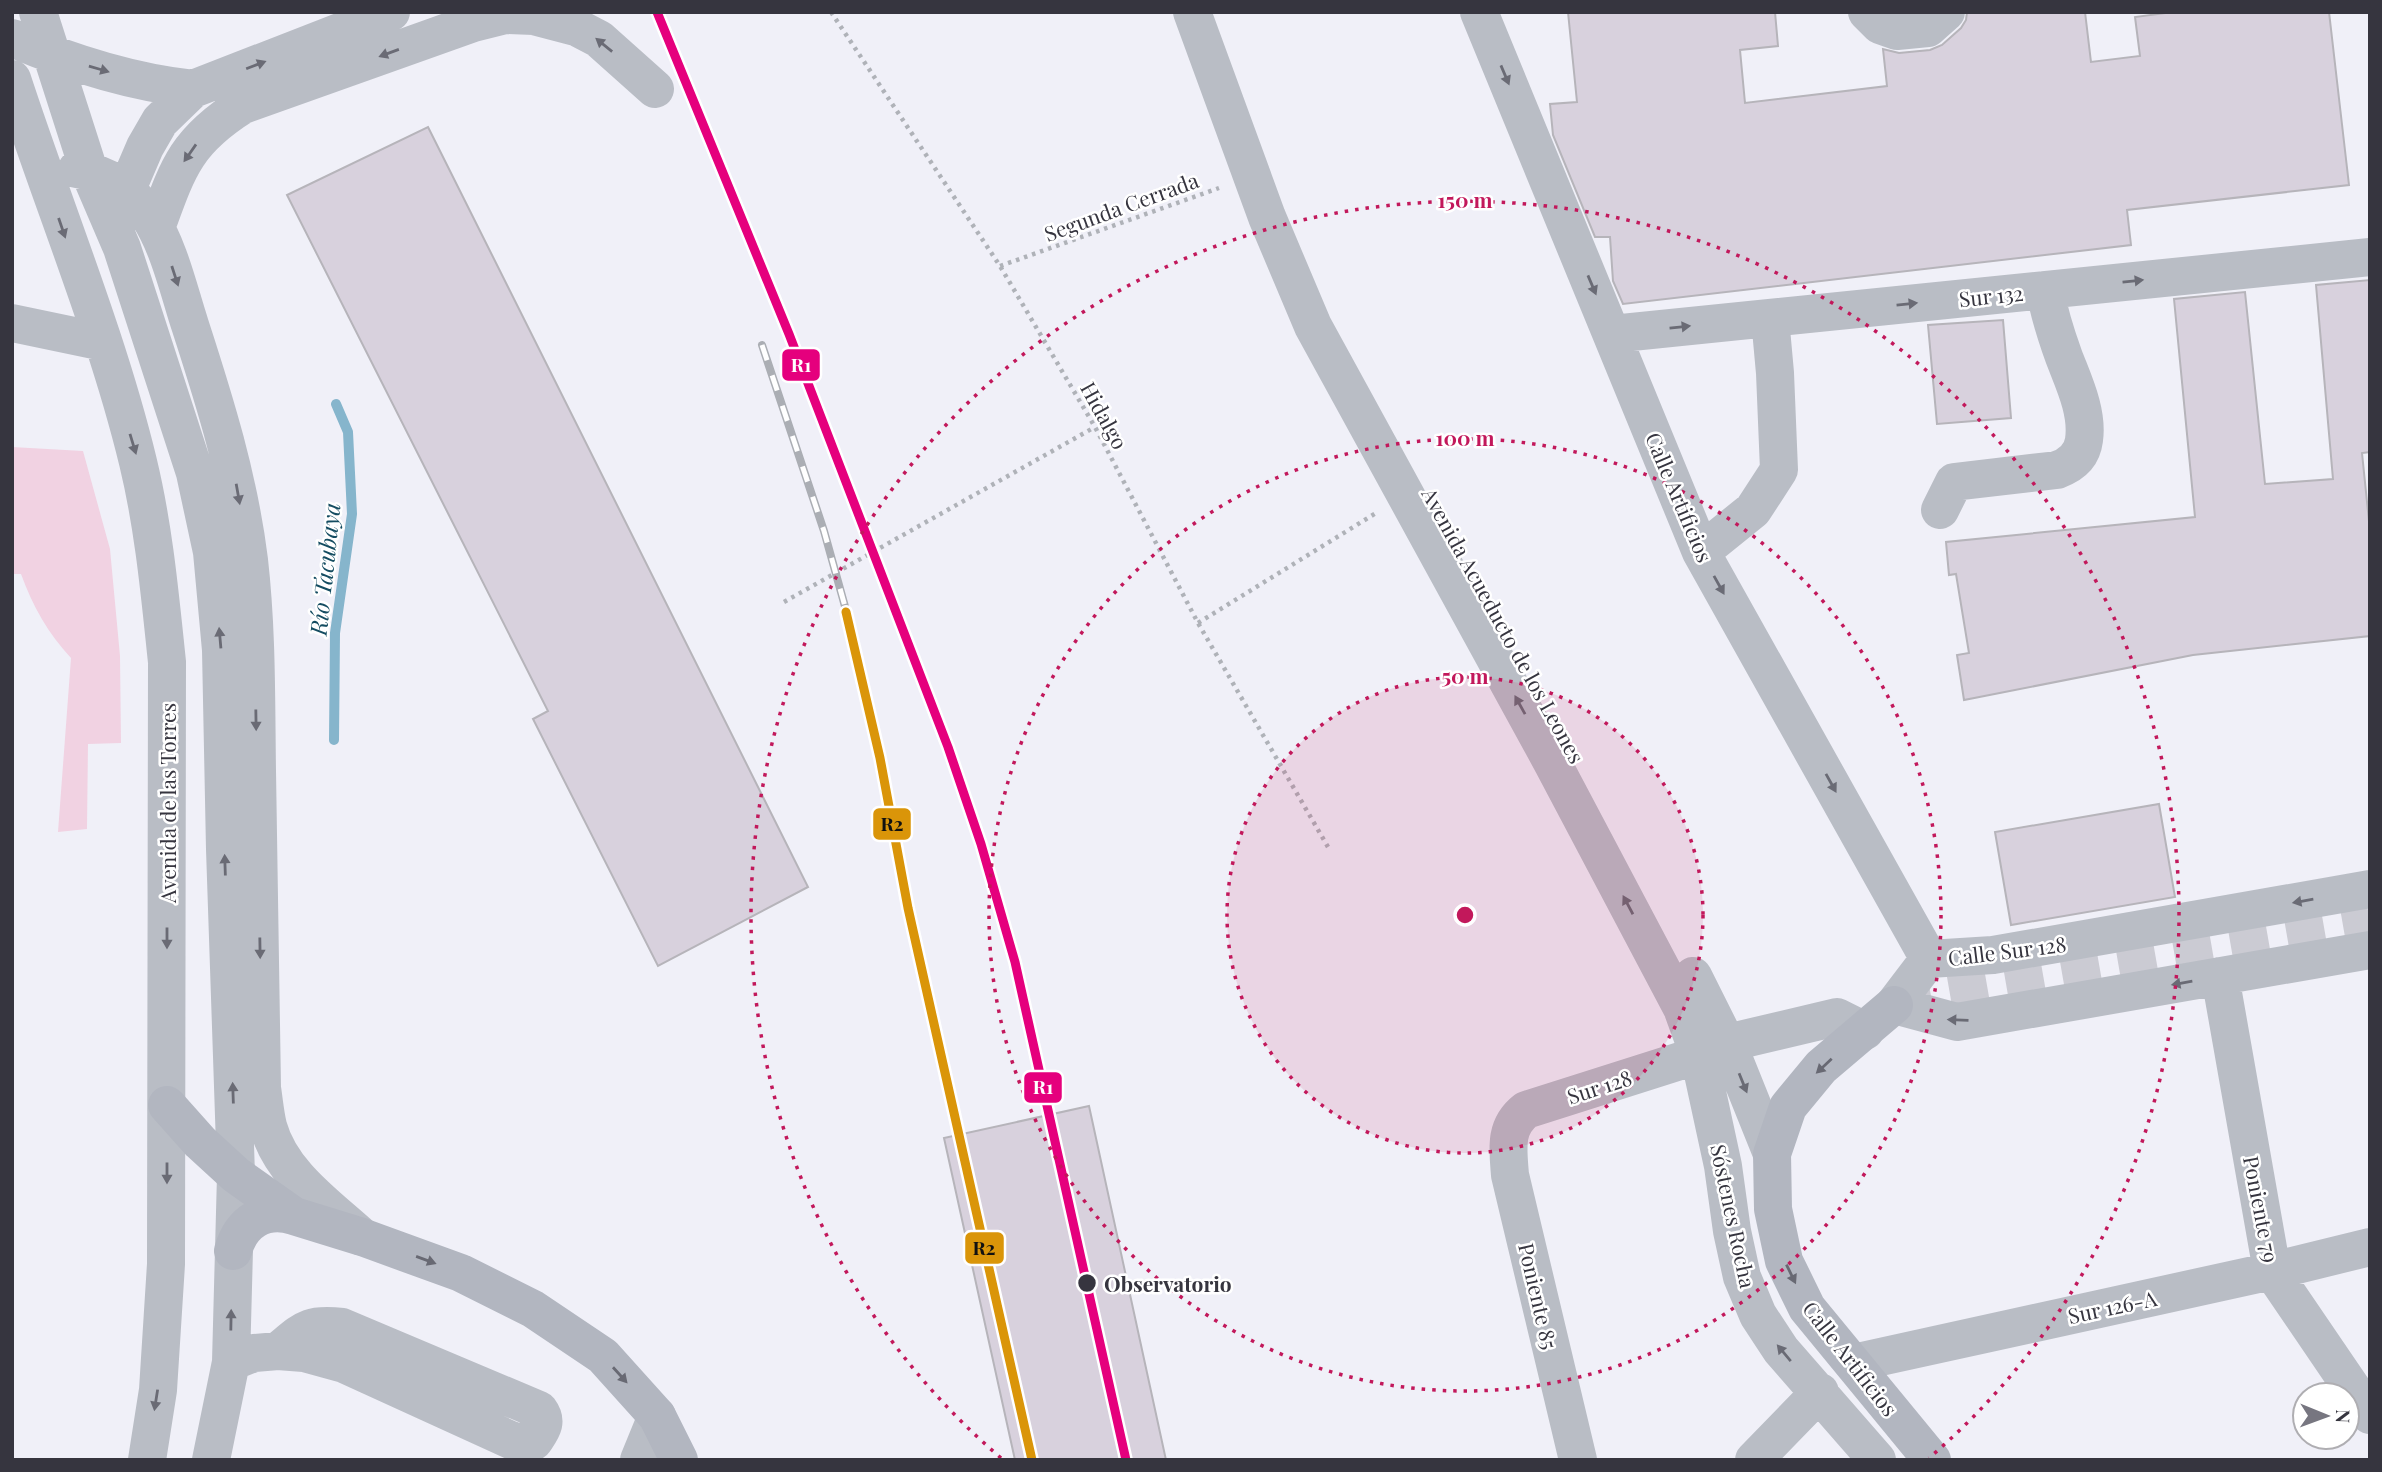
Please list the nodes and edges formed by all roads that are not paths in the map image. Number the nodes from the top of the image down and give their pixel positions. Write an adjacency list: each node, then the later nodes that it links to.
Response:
1 (38, 12): 9 (street)
2 (391, 12): 11 (street, one-way to 2)
3 (1192, 12): 32 (street, Avenida Acueducto de los Leones, one-way to 3)
4 (1217, 12): 32 (street, Avenida Acueducto de los Leones)
5 (1479, 12): 22 (street, Calle Artificios, one-way to 22)
6 (1867, 12): 7 (street)
7 (1947, 12)
8 (12, 38): 9 (street)
9 (51, 55): 11 (street, one-way to 11); 14 (street)
10 (12, 79): 13 (street, Avenida de las Torres)
11 (193, 89): 15 (street)
12 (655, 89): 16 (street, one-way to 16)
13 (26, 161): 14 (street); 23 (street, Avenida de las Torres, one-way to 23)
14 (89, 171): 15 (street); 17 (street)
15 (127, 189): 16 (street); 17 (street)
16 (156, 228): 38 (street, one-way to 38)
17 (122, 248): 36 (street, one-way to 17)
18 (2370, 257): 19 (street, Sur 132, one-way to 18)
19 (2045, 290): 20 (street, Sur 132, one-way to 19); 24 (street)
20 (1770, 318): 22 (street, Sur 132, one-way to 20); 25 (street)
21 (12, 323): 23 (street)
22 (1612, 334): 25 (street, Calle Artificios)
23 (103, 342): 33 (street, Avenida de las Torres, one-way to 33)
24 (1940, 510)
25 (1701, 552): 28 (street, Calle Artificios, one-way to 28)
26 (2370, 890): 28 (street, Calle Sur 128, one-way to 28)
27 (2370, 950): 29 (street)
28 (1929, 959): 30 (street, Calle Sur 128)
29 (2220, 976): 30 (street, one-way to 30); 41 (street, Poniente 79)
30 (1894, 1005): 31 (main road, Calle Artificios)
31 (1866, 1031): 32 (street, Sur 128); 35 (main road, Calle Artificios, one-way to 35)
32 (1713, 1049): 34 (street, Sur 128); 35 (street, Avenida Acueducto de los Leones, one-way to 35); 45 (street, Sóstenes Rocha, one-way to 32)
33 (167, 1105): 36 (main road); 49 (street, Avenida de las Torres, one-way to 49)
34 (1509, 1131): 52 (street, Poniente 85)
35 (1772, 1154): 44 (main road, Calle Artificios, one-way to 44)
36 (236, 1175): 37 (main road); 40 (street)
37 (294, 1216): 38 (main road); 40 (main road)
38 (362, 1237): 47 (main road, one-way to 47)
39 (2370, 1247): 41 (street, Sur 126-A)
40 (233, 1251): 43 (street, one-way to 40)
41 (2273, 1271): 44 (street, Sur 126-A); 46 (street, Poniente 79)
42 (278, 1351): 42 (street); 43 (street)
43 (230, 1362): 48 (street)
44 (1853, 1363): 55 (main road, Calle Artificios)
45 (1820, 1392): 53 (street); 54 (street, Sóstenes Rocha)
46 (2370, 1415)
47 (657, 1416): 50 (street); 51 (main road)
48 (215, 1456)
49 (147, 1460)
50 (639, 1460)
51 (679, 1460)
52 (1578, 1460)
53 (1754, 1460)
54 (1877, 1460)
55 (1932, 1460)

